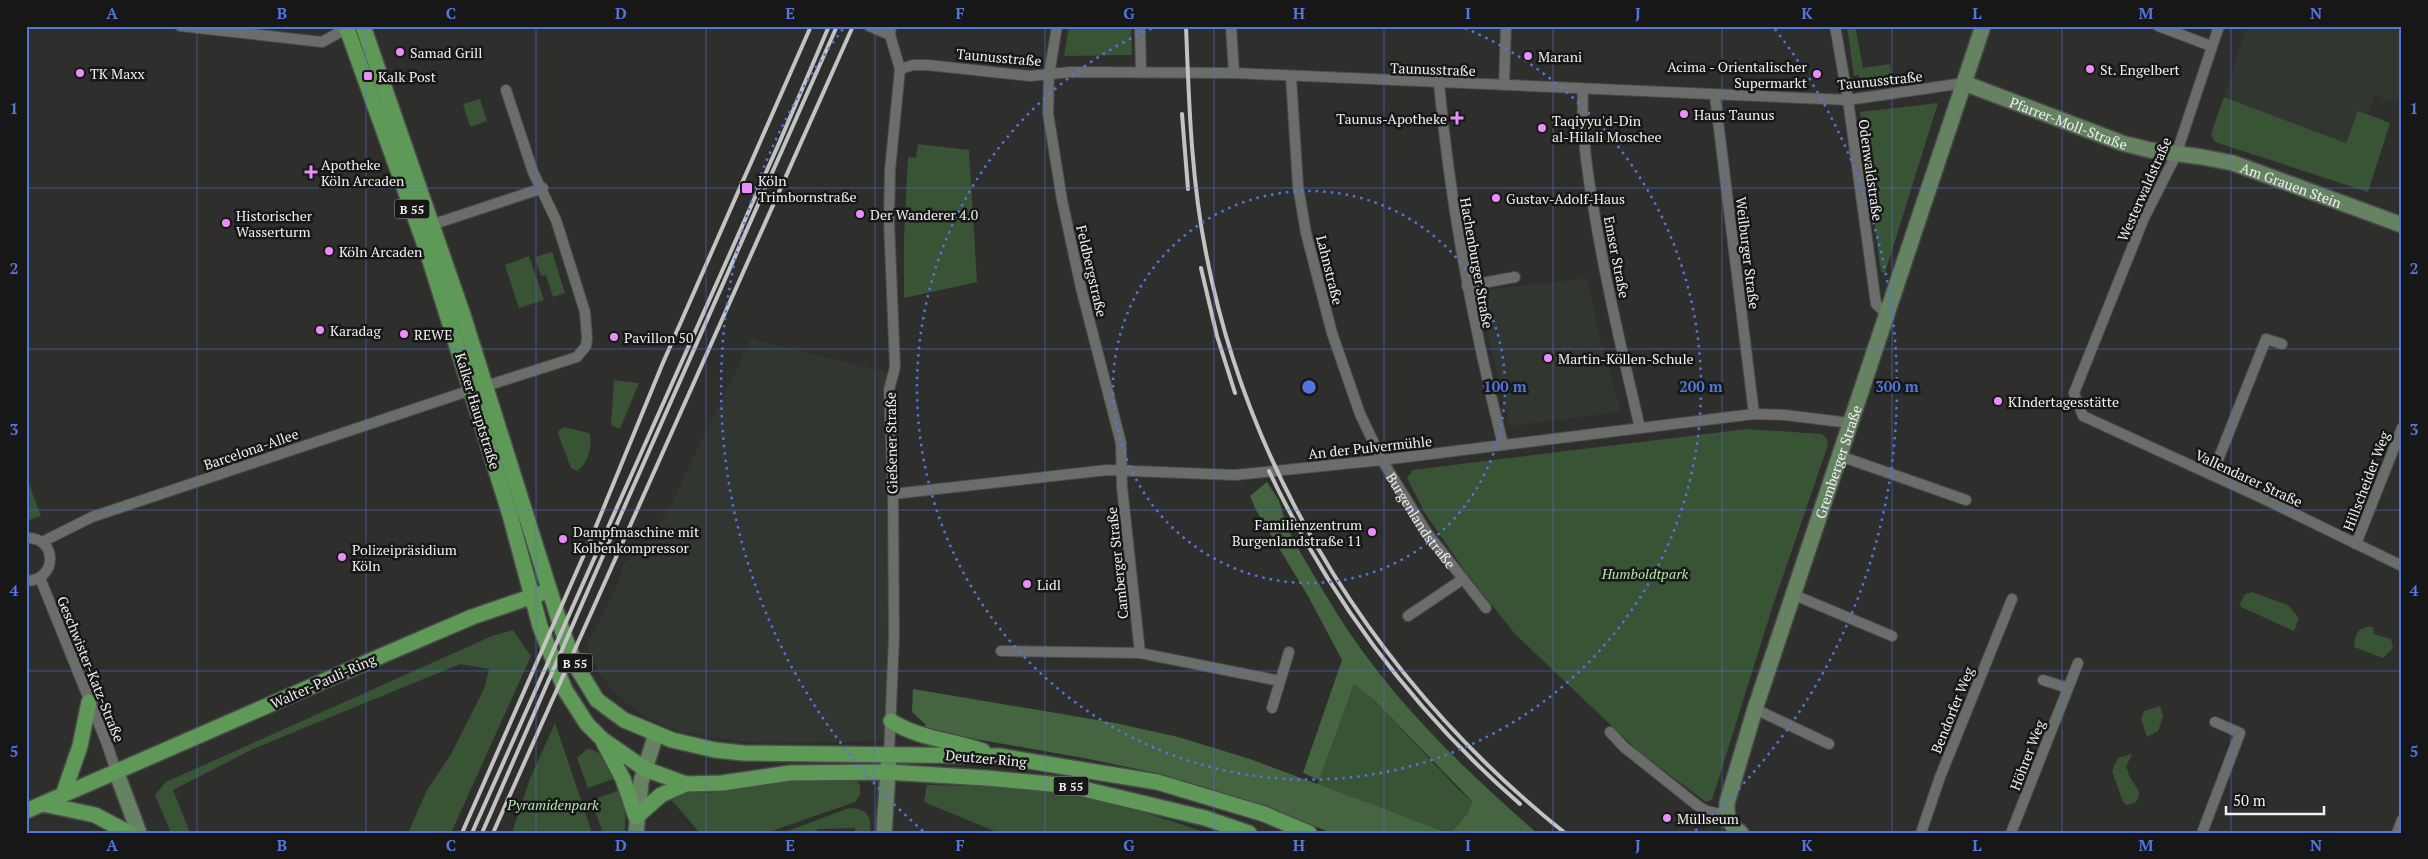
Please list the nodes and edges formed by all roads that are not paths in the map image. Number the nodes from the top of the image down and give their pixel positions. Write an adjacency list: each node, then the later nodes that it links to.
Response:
1 (180, 26): 12 (street)
2 (363, 26): 29 (main road, Kalker Hauptstraße / B 55)
3 (869, 26): 13 (street)
4 (1057, 26): 18 (street, Feldbergstraße)
5 (1140, 26): 16 (street)
6 (1231, 26): 17 (street)
7 (1506, 26): 22 (street)
8 (1835, 26): 26 (street, Odenwaldstraße)
9 (1983, 26): 21 (street, Gremberger Straße)
10 (2158, 26): 14 (street)
11 (2219, 26): 14 (street, Westerwaldstraße)
12 (348, 27): 35 (main road, Kalker Hauptstraße / B 55)
13 (891, 30): 15 (street, Gießener Straße)
14 (2212, 46): 27 (street, Westerwaldstraße)
15 (900, 68): 18 (street, Taunusstraße); 46 (street, Gießener Straße)
16 (1141, 71): 17 (street, Taunusstraße); 18 (street, Taunusstraße)
17 (1234, 73): 19 (street, Taunusstraße)
18 (1048, 75): 44 (street, Feldbergstraße)
19 (1291, 77): 20 (street, Taunusstraße); 43 (street, Lahnstraße)
20 (1439, 83): 22 (street, Taunusstraße); 32 (street, Hachenburger Straße)
21 (1964, 84): 26 (street, Taunusstraße); 27 (street, Pfarrer-Moll-Straße); 33 (street, Gremberger Straße)
22 (1504, 85): 23 (street, Taunusstraße)
23 (1583, 89): 25 (street, Taunusstraße); 39 (street, Emser Straße)
24 (506, 90): 28 (street)
25 (1715, 96): 26 (street, Taunusstraße); 36 (street, Weilburger Straße)
26 (1848, 100): 33 (street, Odenwaldstraße)
27 (2176, 155): 30 (street, Am Grauen Stein); 37 (street, Westerwaldstraße)
28 (542, 188): 29 (street); 35 (street, Kalker Hauptstraße)
29 (431, 225): 35 (main road, Kalker Hauptstraße / B 55)
30 (2402, 225)
31 (1514, 277): 32 (street)
32 (1467, 286): 41 (street, Hachenburger Straße)
33 (1887, 314): 38 (street, Gremberger Straße)
34 (2282, 344): 45 (street)
35 (479, 388): 49 (street, Barcelona-Allee); 55 (main road, Kalker Hauptstraße / B 55); 57 (main road, Kalker Hauptstraße / B 55)
36 (1754, 414): 38 (street, An der Pulvermühle); 39 (street, An der Pulvermühle)
37 (2083, 416): 45 (street, Vallendarer Straße)
38 (1850, 424): 42 (street, Gremberger Straße)
39 (1640, 428): 41 (street, An der Pulvermühle)
40 (2402, 428): 50 (street, Hillscheider Weg)
41 (1503, 445): 43 (street, An der Pulvermühle)
42 (1840, 456): 47 (street); 56 (street, Gremberger Straße)
43 (1382, 460): 44 (street, An der Pulvermühle); 53 (street, Burgenlandstraße)
44 (1121, 470): 46 (street, An der Pulvermühle); 64 (street, Camberger Straße)
45 (2212, 475): 50 (street, Vallendarer Straße)
46 (893, 494): 72 (street, Gießener Straße)
47 (1966, 500)
48 (26, 538): 49 (street)
49 (42, 542): 52 (street)
50 (2356, 544): 51 (street, Vallendarer Straße)
51 (2402, 566)
52 (40, 578): 54 (street); 69 (street, Geschwister-Katz-Straße)
53 (1462, 579): 59 (street, Burgenlandstraße); 60 (street, Burgenlandstraße)
54 (26, 581)
55 (551, 590): 57 (main road, Walter-Pauli-Ring); 75 (main road, Kalker Hauptstraße / B 55)
56 (1792, 594): 61 (street); 71 (street, Gremberger Straße)
57 (533, 596): 76 (main road, Kalker Hauptstraße / B 55); 81 (main road, Walter-Pauli-Ring)
58 (2012, 599): 97 (street, Bendorfer Weg)
59 (1486, 608)
60 (1408, 616)
61 (1892, 636)
62 (1001, 651): 64 (street)
63 (1289, 652): 67 (street)
64 (1140, 653): 67 (street)
65 (2078, 663): 68 (street, Höhrer Weg)
66 (2043, 680): 68 (street)
67 (1280, 681): 70 (street)
68 (2068, 688): 98 (street, Höhrer Weg)
69 (90, 702): 81 (street, Geschwister-Katz-Straße); 84 (main road)
70 (1272, 708)
71 (1755, 709): 77 (street); 87 (street, Gremberger Straße)
72 (890, 721): 78 (street, Gießener Straße); 79 (main road)
73 (2215, 722): 99 (street)
74 (1610, 732): 87 (street)
75 (656, 734): 78 (main road, Deutzer Ring / B 55); 80 (street)
76 (603, 740): 80 (main road, Kalker Hauptstraße / B 55); 88 (main road)
77 (1829, 744)
78 (889, 754): 79 (main road, Deutzer Ring / B 55); 82 (street, Gießener Straße)
79 (999, 756): 95 (main road, Deutzer Ring / B 55)
80 (645, 769): 83 (main road, Deutzer Ring / B 55); 88 (street)
81 (116, 771): 84 (main road, Walter-Pauli-Ring); 91 (street)
82 (887, 772): 83 (main road, Deutzer Ring / B 55); 93 (street, Gießener Straße); 94 (main road, Deutzer Ring / B 55)
83 (686, 784): 88 (main road)
84 (63, 795): 85 (main road, Walter-Pauli-Ring)
85 (43, 804): 86 (main road, Walter-Pauli-Ring); 90 (main road)
86 (26, 811)
87 (1726, 814): 96 (street)
88 (636, 817): 92 (street)
89 (2402, 820): 100 (street)
90 (129, 833)
91 (139, 833)
92 (636, 833)
93 (884, 833)
94 (1249, 833)
95 (1308, 833)
96 (1741, 833)
97 (1921, 833)
98 (2011, 833)
99 (2202, 833)
100 (2397, 833)

